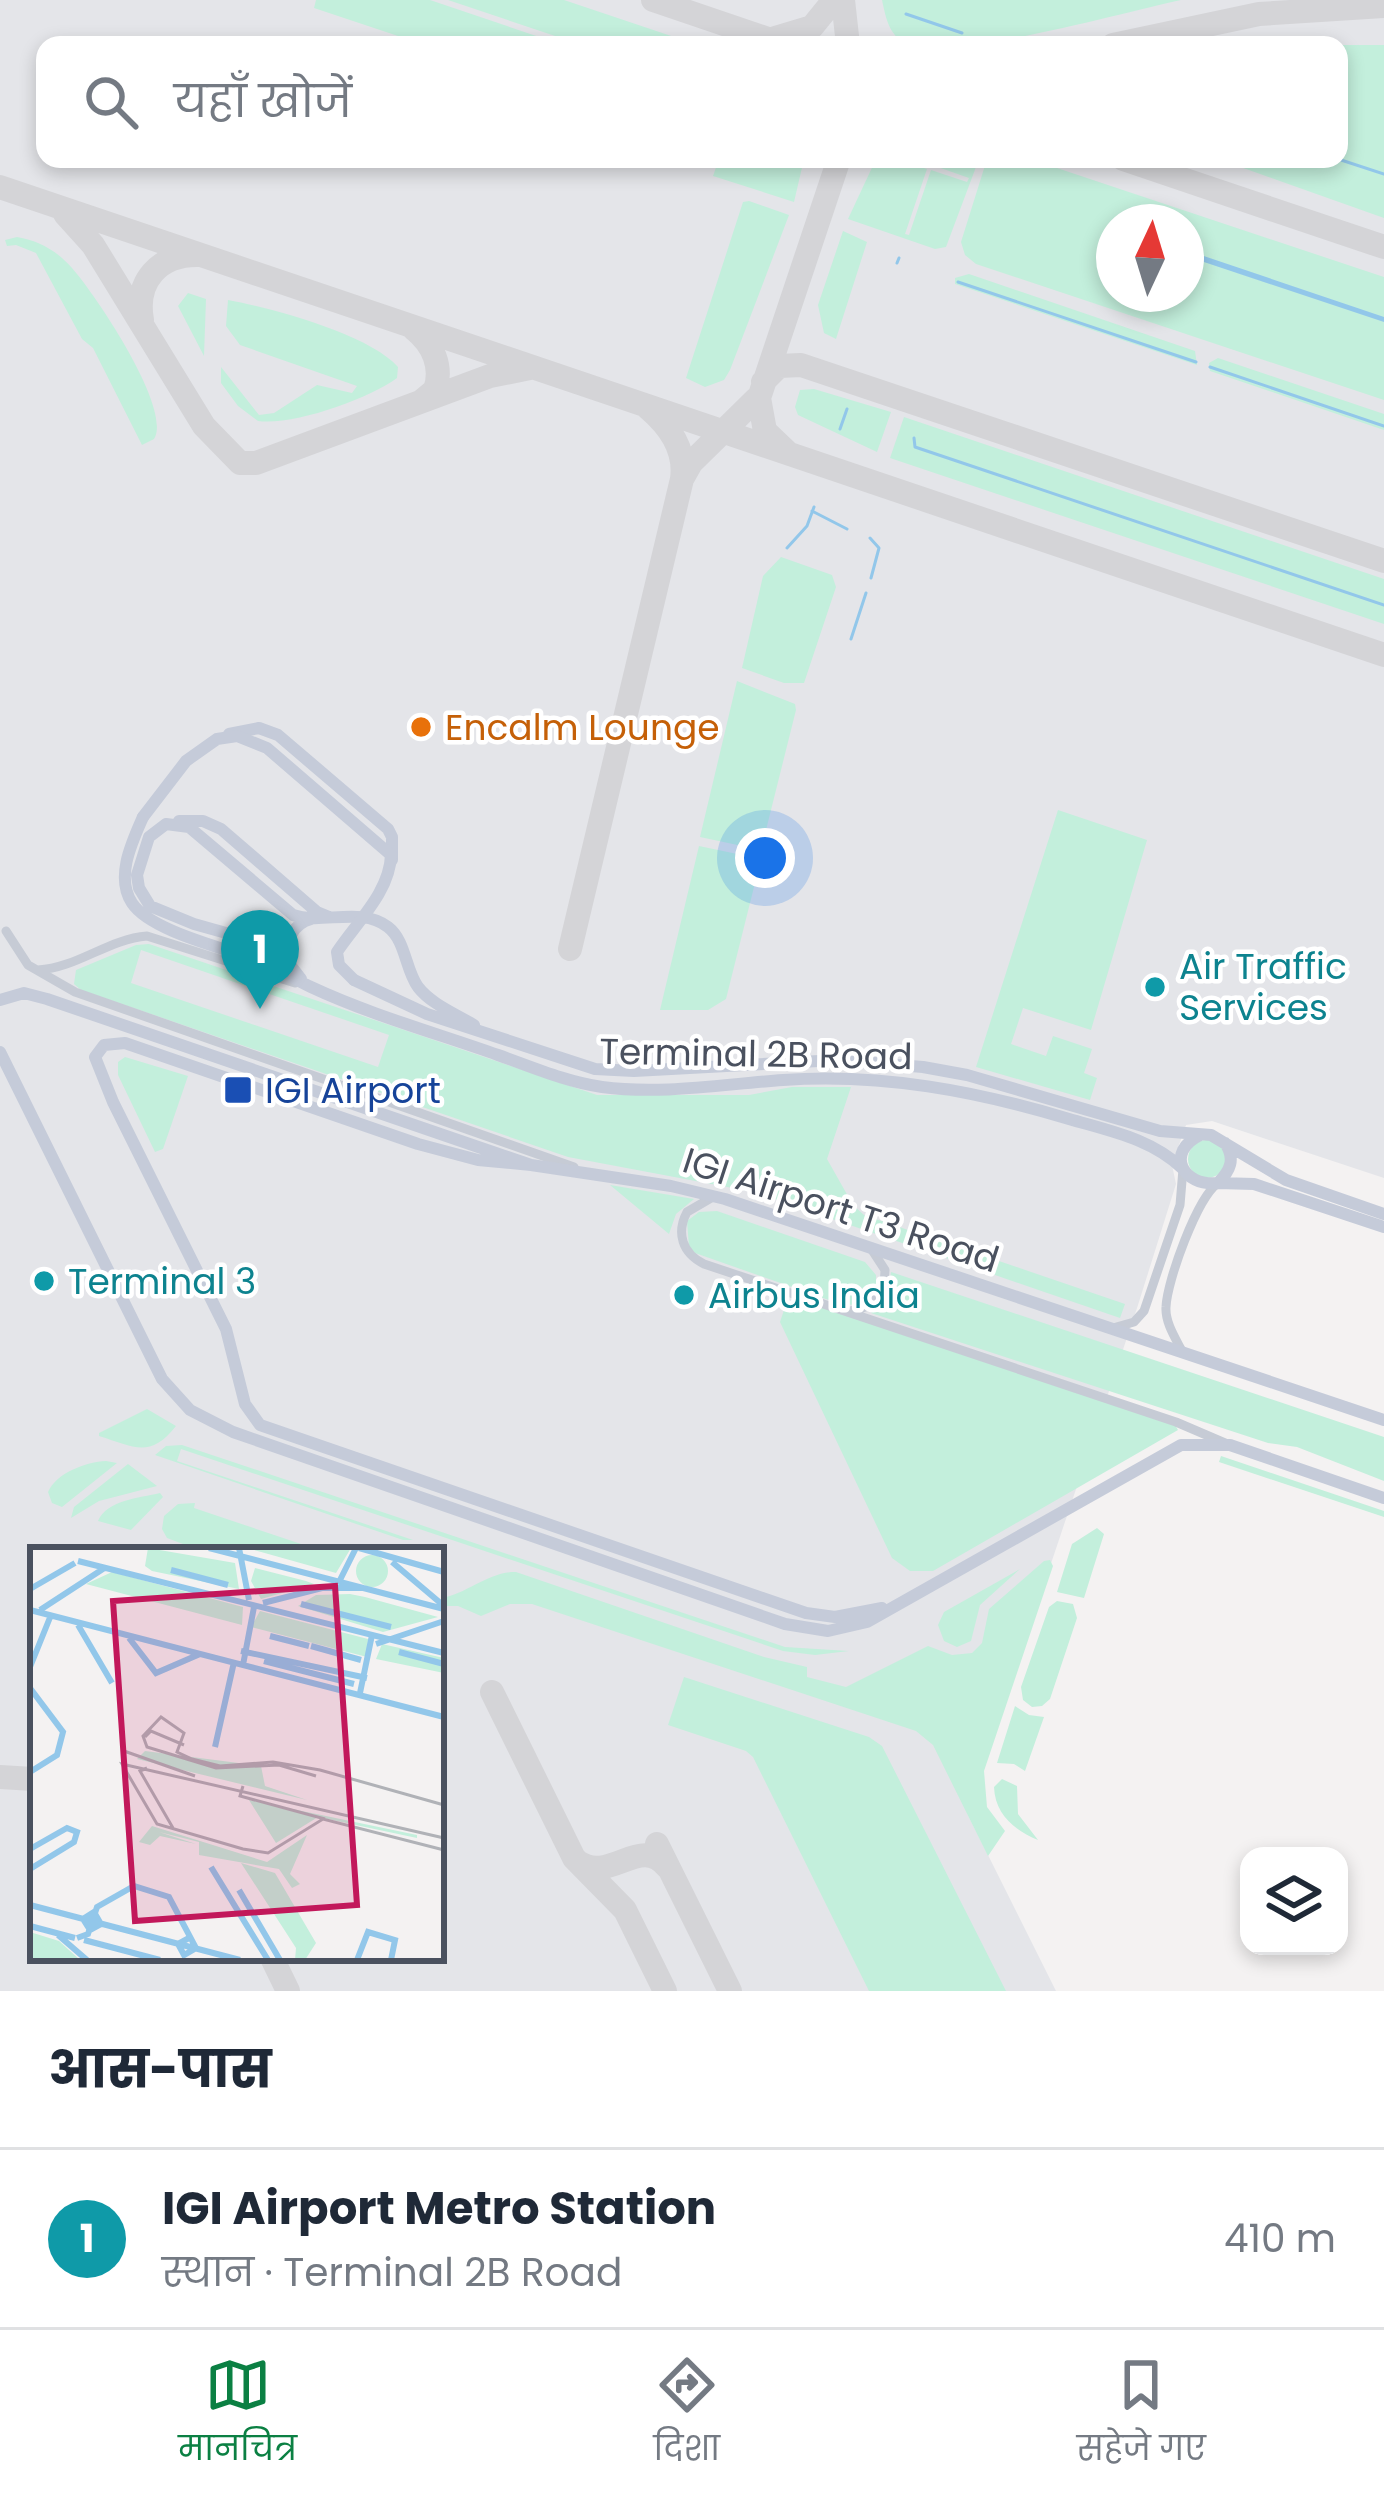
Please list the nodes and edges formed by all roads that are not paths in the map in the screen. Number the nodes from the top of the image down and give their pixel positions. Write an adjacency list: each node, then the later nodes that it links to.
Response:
1 (166, 824): 2 (main road); 3 (main road); 5 (main road)
2 (335, 917): 3 (main road); 11 (main road)
3 (310, 919): 5 (main road)
4 (6, 931): 7 (street)
5 (289, 960): 8 (main road)
6 (69, 964): 7 (street); 8 (street); 9 (street)
7 (33, 969): 9 (street)
8 (312, 987): 11 (main road, Terminal 2B Road, bridge); 14 (main road, Terminal 2B Road)
9 (75, 992): 19 (street)
10 (0, 1000): 17 (main road, IGI Airport T3 Road)
11 (496, 1038): 13 (main road, Terminal 2B Road)
12 (0, 1052): 31 (main road)
13 (800, 1060): 14 (main road); 15 (main road, Terminal 2B Road)
14 (809, 1079): 18 (main road, Terminal 2B Road)
15 (1203, 1134): 16 (main road); 18 (main road)
16 (1225, 1142): 20 (main road); 22 (main road)
17 (530, 1165): 19 (main road, IGI Airport T3 Road); 31 (main road)
18 (1183, 1169): 20 (main road); 26 (street)
19 (584, 1172): 21 (main road, IGI Airport T3 Road)
20 (1218, 1183): 23 (main road); 27 (street)
21 (725, 1199): 24 (main road, IGI Airport T3 Road); 25 (street)
22 (1384, 1214)
23 (1384, 1227)
24 (862, 1245): 25 (street); 26 (main road, IGI Airport T3 Road)
25 (841, 1309): 29 (street)
26 (1108, 1329): 27 (main road, IGI Airport T3 Road)
27 (1183, 1354): 28 (main road, IGI Airport T3 Road)
28 (1384, 1420)
29 (1230, 1445): 30 (main road); 31 (main road)
30 (1384, 1498)
31 (901, 1603)

